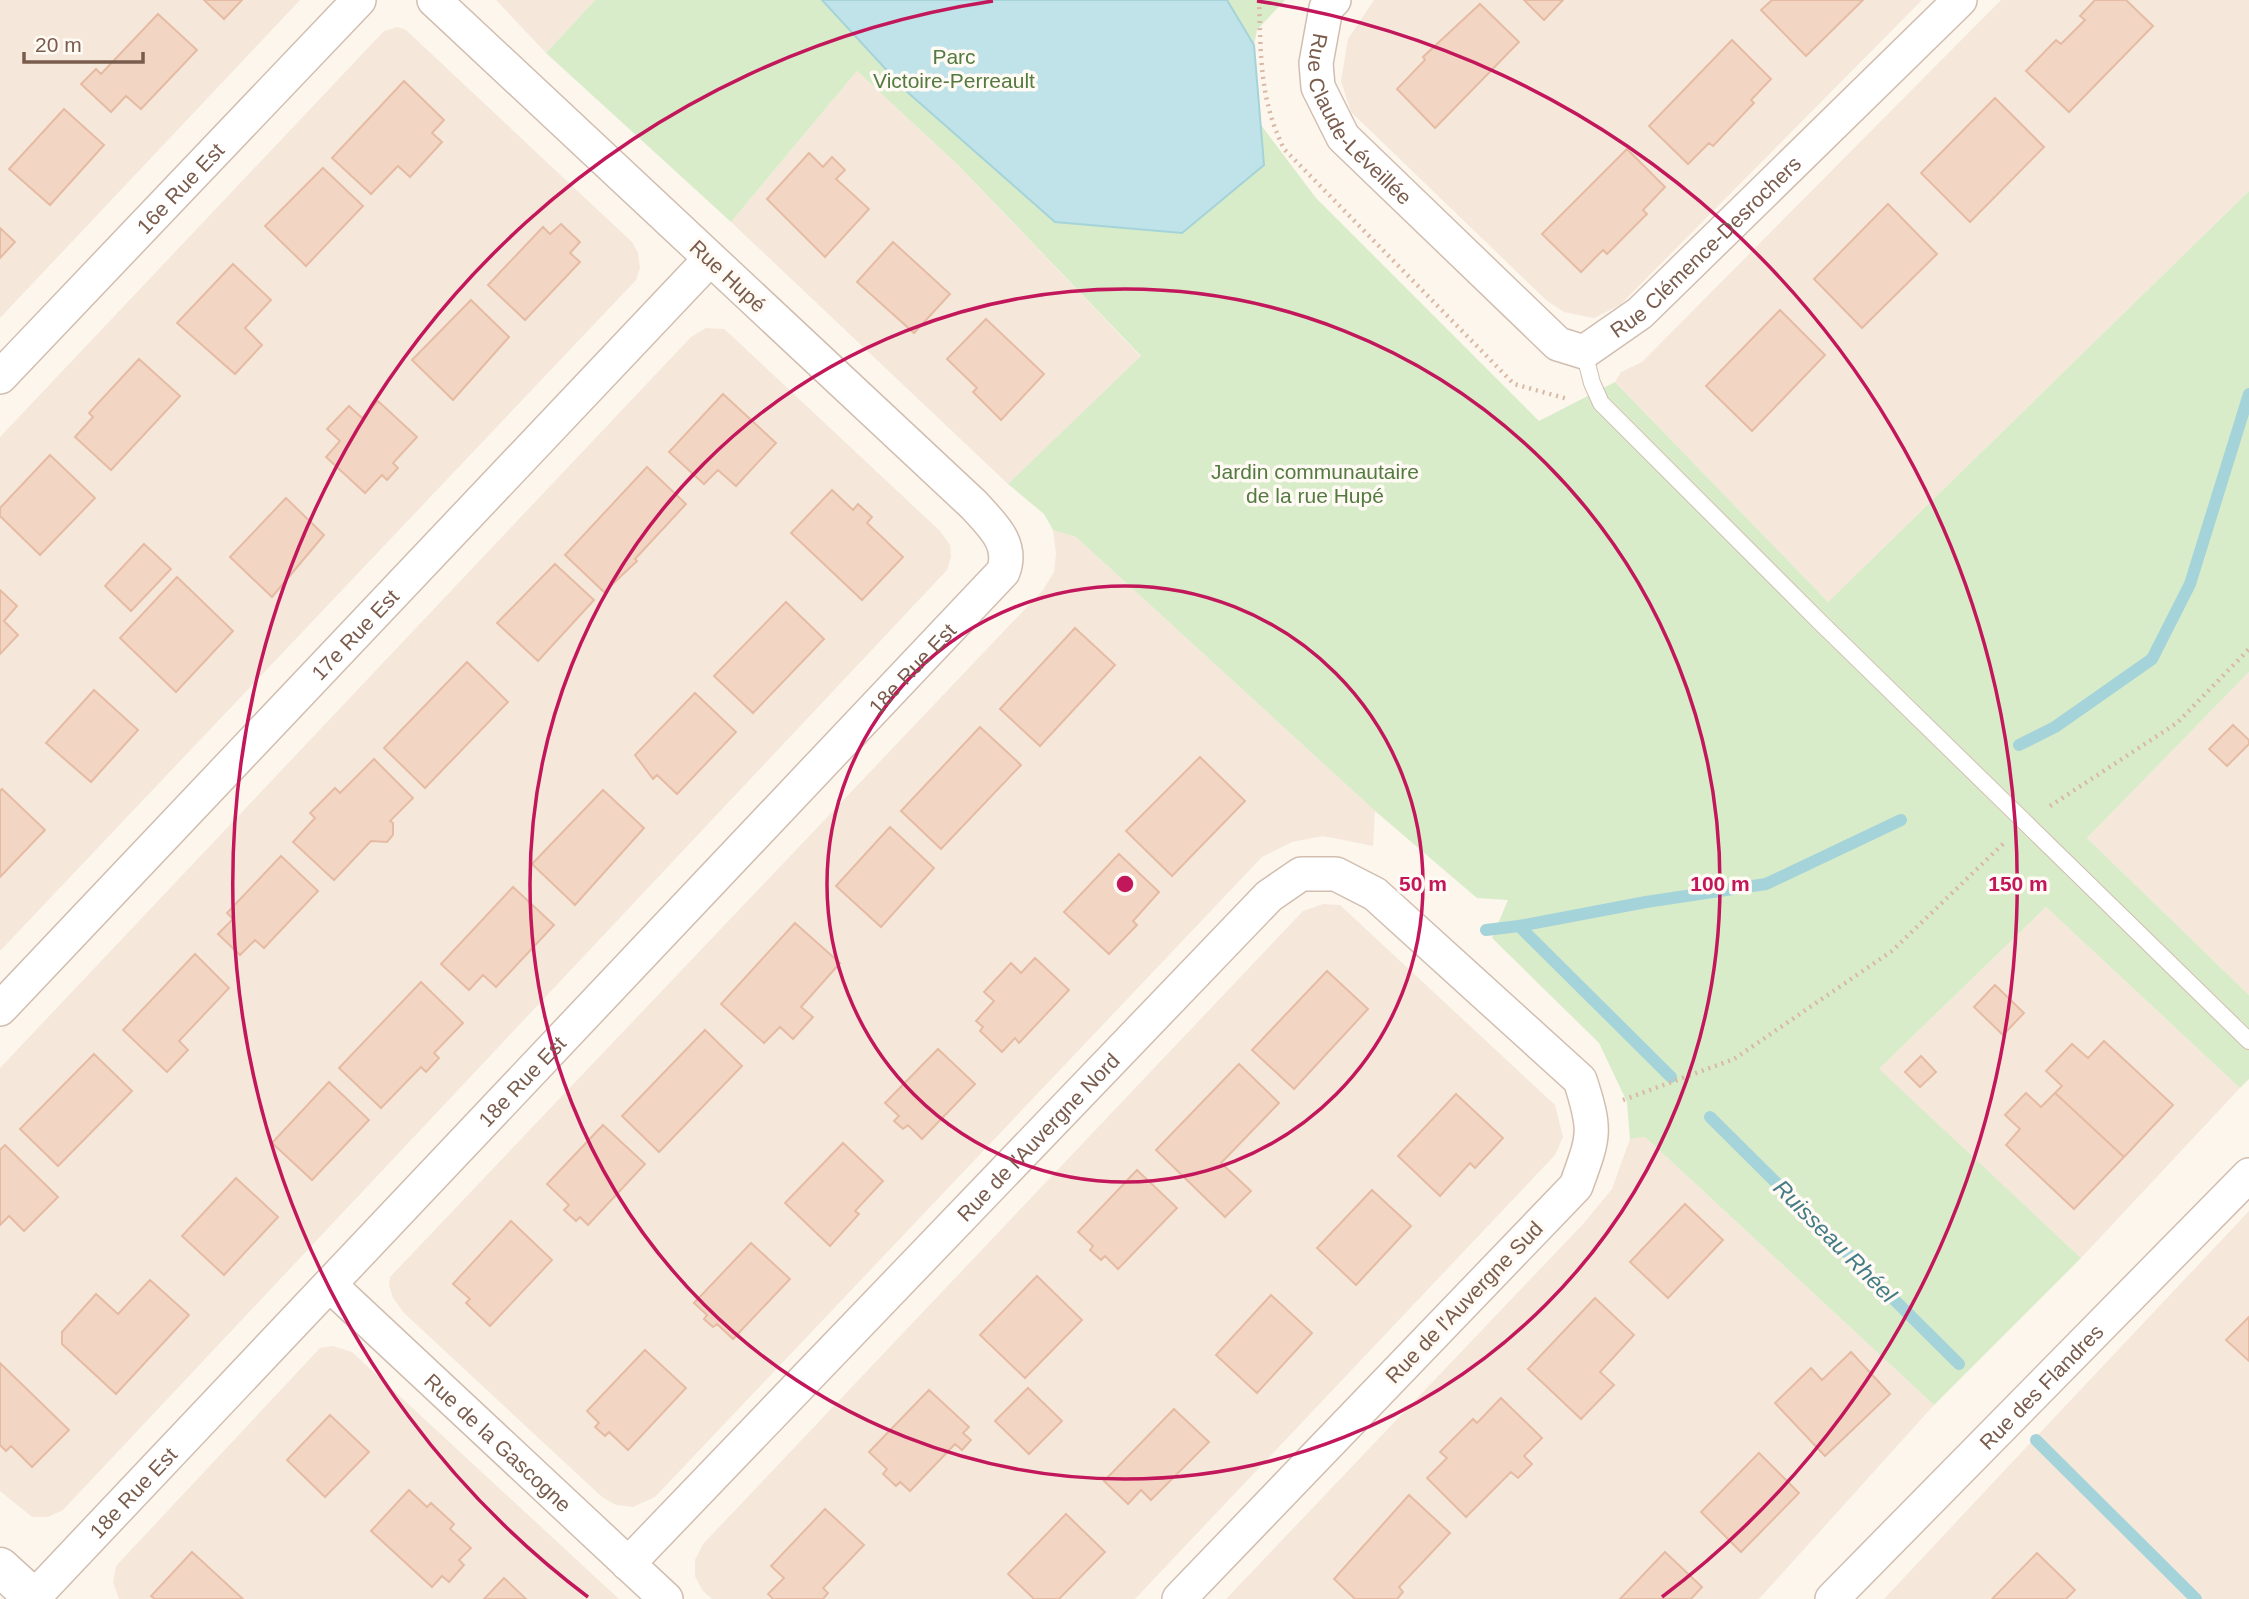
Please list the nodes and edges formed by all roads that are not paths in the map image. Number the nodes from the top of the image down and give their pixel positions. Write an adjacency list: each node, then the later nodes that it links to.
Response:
1 (359, 0): 7 (street, 16e Rue Est)
2 (433, 0): 5 (street, Rue Hupé)
3 (1334, 0): 6 (street, Rue Claude-Léveillée)
4 (1960, 0): 6 (street, Rue Clémence-Desrochers)
5 (710, 259): 8 (street, Rue Hupé); 10 (street, 17e Rue Est)
6 (1584, 352): 11 (lane)
7 (0, 377)
8 (1007, 562): 13 (street, 18e Rue Est)
9 (1478, 986): 14 (street, Rue de l'Auvergne Nord); 18 (street, Rue de l'Auvergne Sud)
10 (0, 1009)
11 (2249, 1041)
12 (2249, 1175): 19 (street, Rue des Flandres)
13 (331, 1286): 14 (street, Rue de la Gascogne); 16 (street, 18e Rue Est)
14 (628, 1564): 17 (street, Rue de la Gascogne)
15 (0, 1567): 16 (street)
16 (35, 1598)
17 (666, 1599)
18 (1179, 1599)
19 (1832, 1599)

